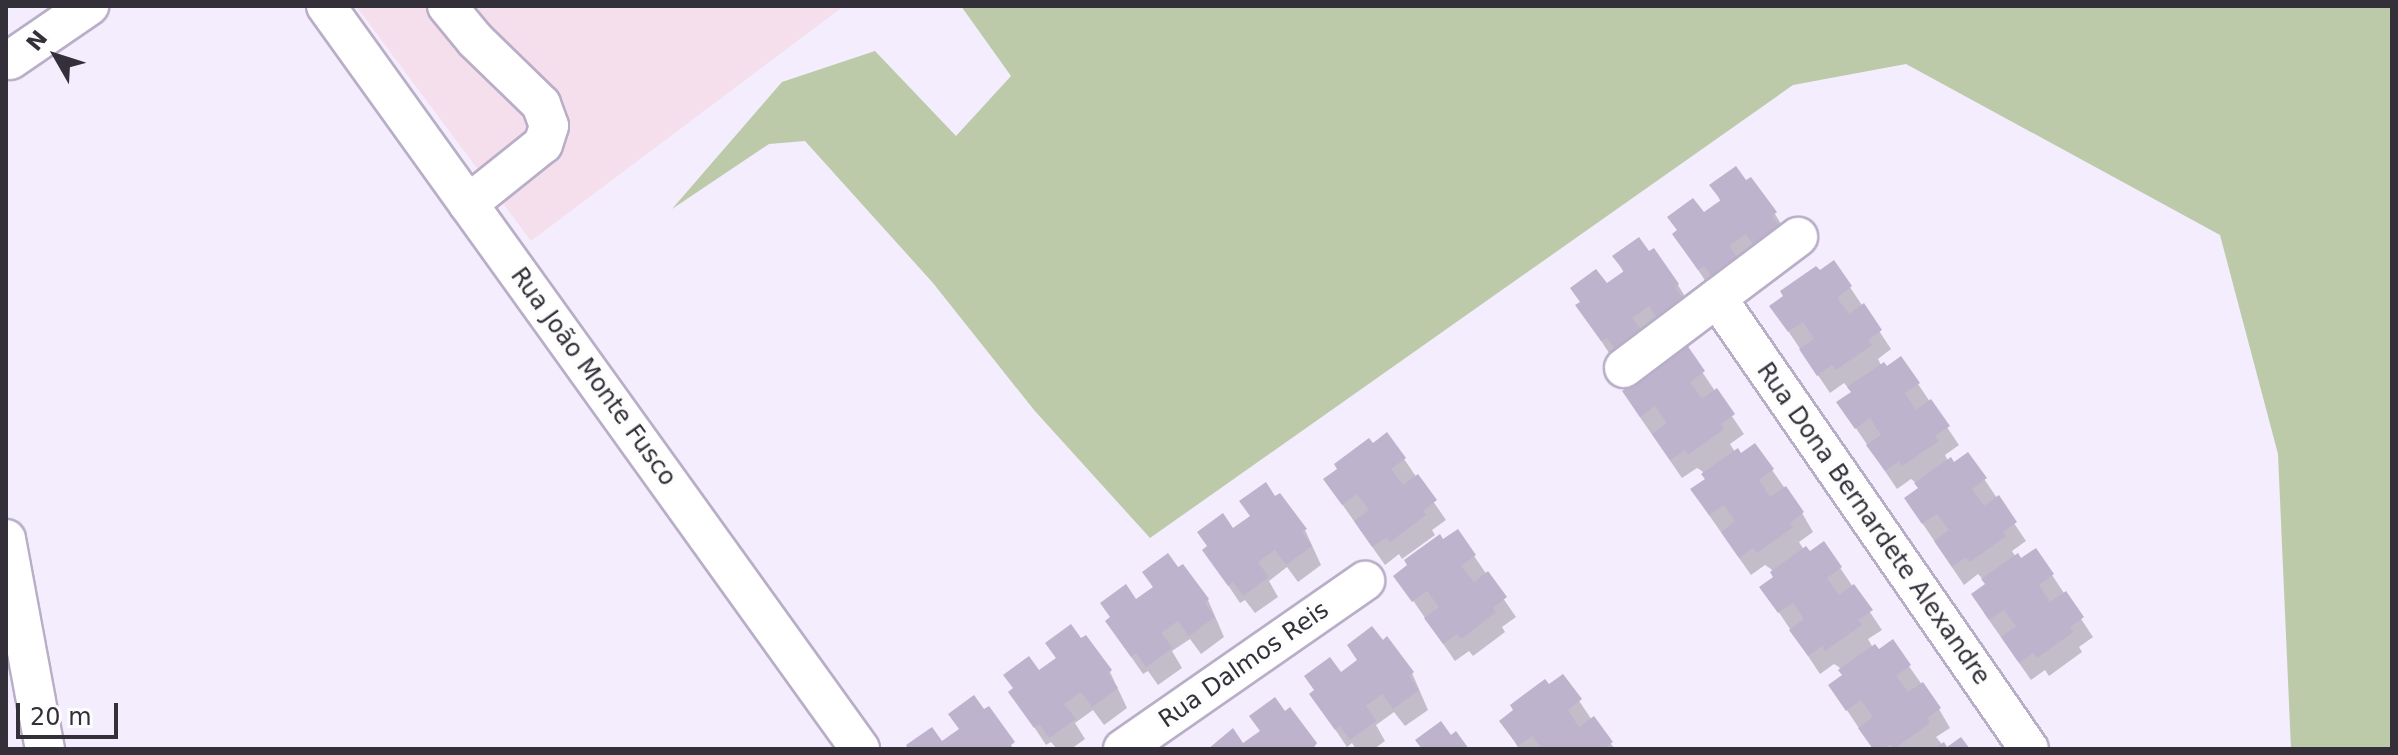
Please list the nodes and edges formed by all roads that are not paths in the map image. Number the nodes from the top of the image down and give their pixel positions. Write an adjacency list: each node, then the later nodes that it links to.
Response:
1 (89, 6): 4 (street)
2 (326, 6): 5 (street, Rua João Monte Fusco)
3 (447, 6): 5 (street)
4 (10, 60)
5 (468, 204): 12 (street, Rua João Monte Fusco)
6 (1798, 237): 7 (street)
7 (1717, 298): 8 (street); 14 (street, Rua Dona Bernardete Alexandre)
8 (1624, 368)
9 (6, 539): 11 (street)
10 (1365, 581): 13 (street, Rua Dalmos Reis)
11 (45, 749)
12 (860, 749)
13 (1123, 749)
14 (2029, 749)

